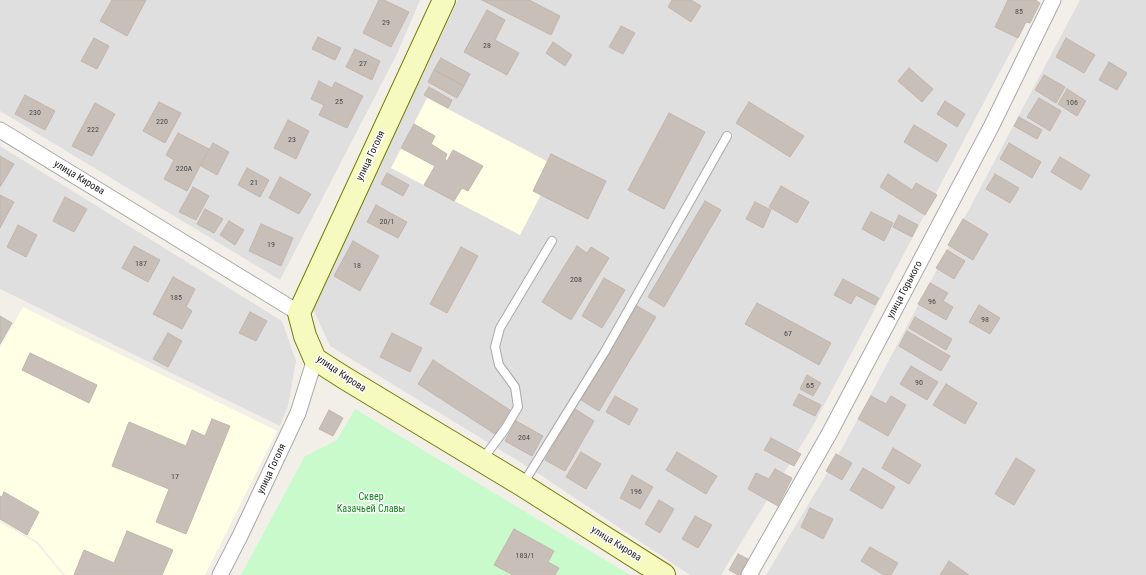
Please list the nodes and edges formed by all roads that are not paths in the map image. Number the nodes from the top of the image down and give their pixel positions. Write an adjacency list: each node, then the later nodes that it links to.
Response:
1 (444, 0): 6 (main road, улица Гоголя)
2 (1053, 0): 12 (street, улица Горького)
3 (0, 130): 6 (street, улица Кирова)
4 (727, 136): 9 (lane)
5 (552, 241): 8 (lane)
6 (299, 313): 7 (main road, улица Кирова)
7 (315, 359): 8 (main road, улица Кирова); 10 (street, улица Гоголя)
8 (482, 460): 9 (main road, улица Кирова)
9 (522, 485): 11 (main road, улица Кирова)
10 (220, 575)
11 (664, 575)
12 (749, 575)

